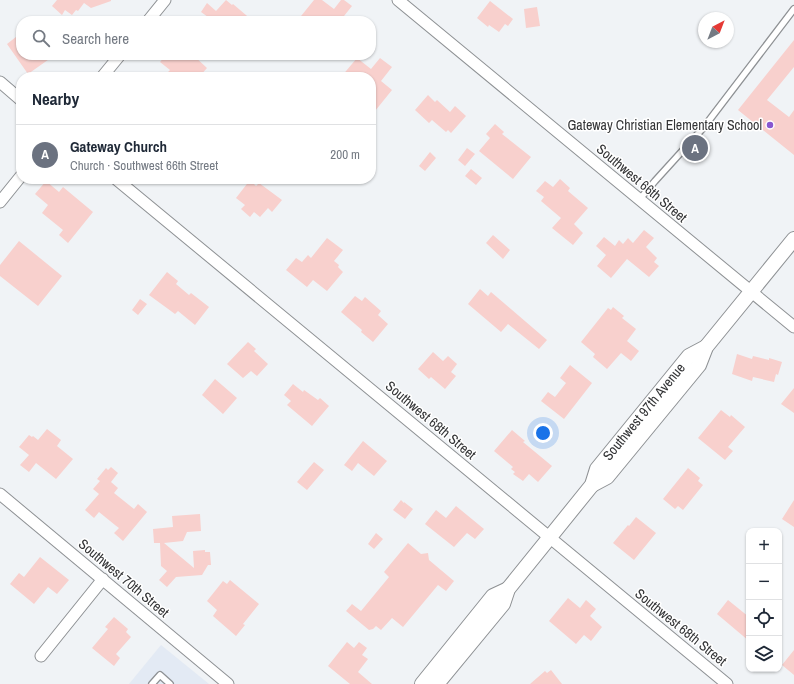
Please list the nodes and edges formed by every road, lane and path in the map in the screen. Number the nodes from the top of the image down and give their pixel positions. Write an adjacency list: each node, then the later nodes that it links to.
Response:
1 (165, 0): 4 (street)
2 (398, 0): 11 (street, Southwest 66th Street)
3 (794, 9): 11 (lane)
4 (152, 16)
5 (116, 60): 6 (street)
6 (106, 72)
7 (0, 82): 8 (street)
8 (16, 96)
9 (16, 182): 12 (street)
10 (122, 184): 17 (street, Southwest 68th Street)
11 (639, 200): 14 (street, Southwest 66th Street)
12 (0, 202)
13 (794, 239): 14 (street, Southwest 97th Avenue)
14 (751, 292): 15 (street, Southwest 66th Street); 17 (street, Southwest 97th Avenue)
15 (794, 327)
16 (0, 494): 18 (street, Southwest 70th Street)
17 (549, 538): 19 (street, Southwest 97th Avenue); 26 (street, Southwest 68th Street)
18 (103, 579): 20 (street); 23 (street, Southwest 70th Street)
19 (508, 590): 24 (street, Southwest 97th Avenue); 25 (street, Southwest 97th Avenue)
20 (41, 656)
21 (152, 684): 22 (lane)
22 (170, 684)
23 (228, 684)
24 (422, 684)
25 (437, 684)
26 (727, 684)

